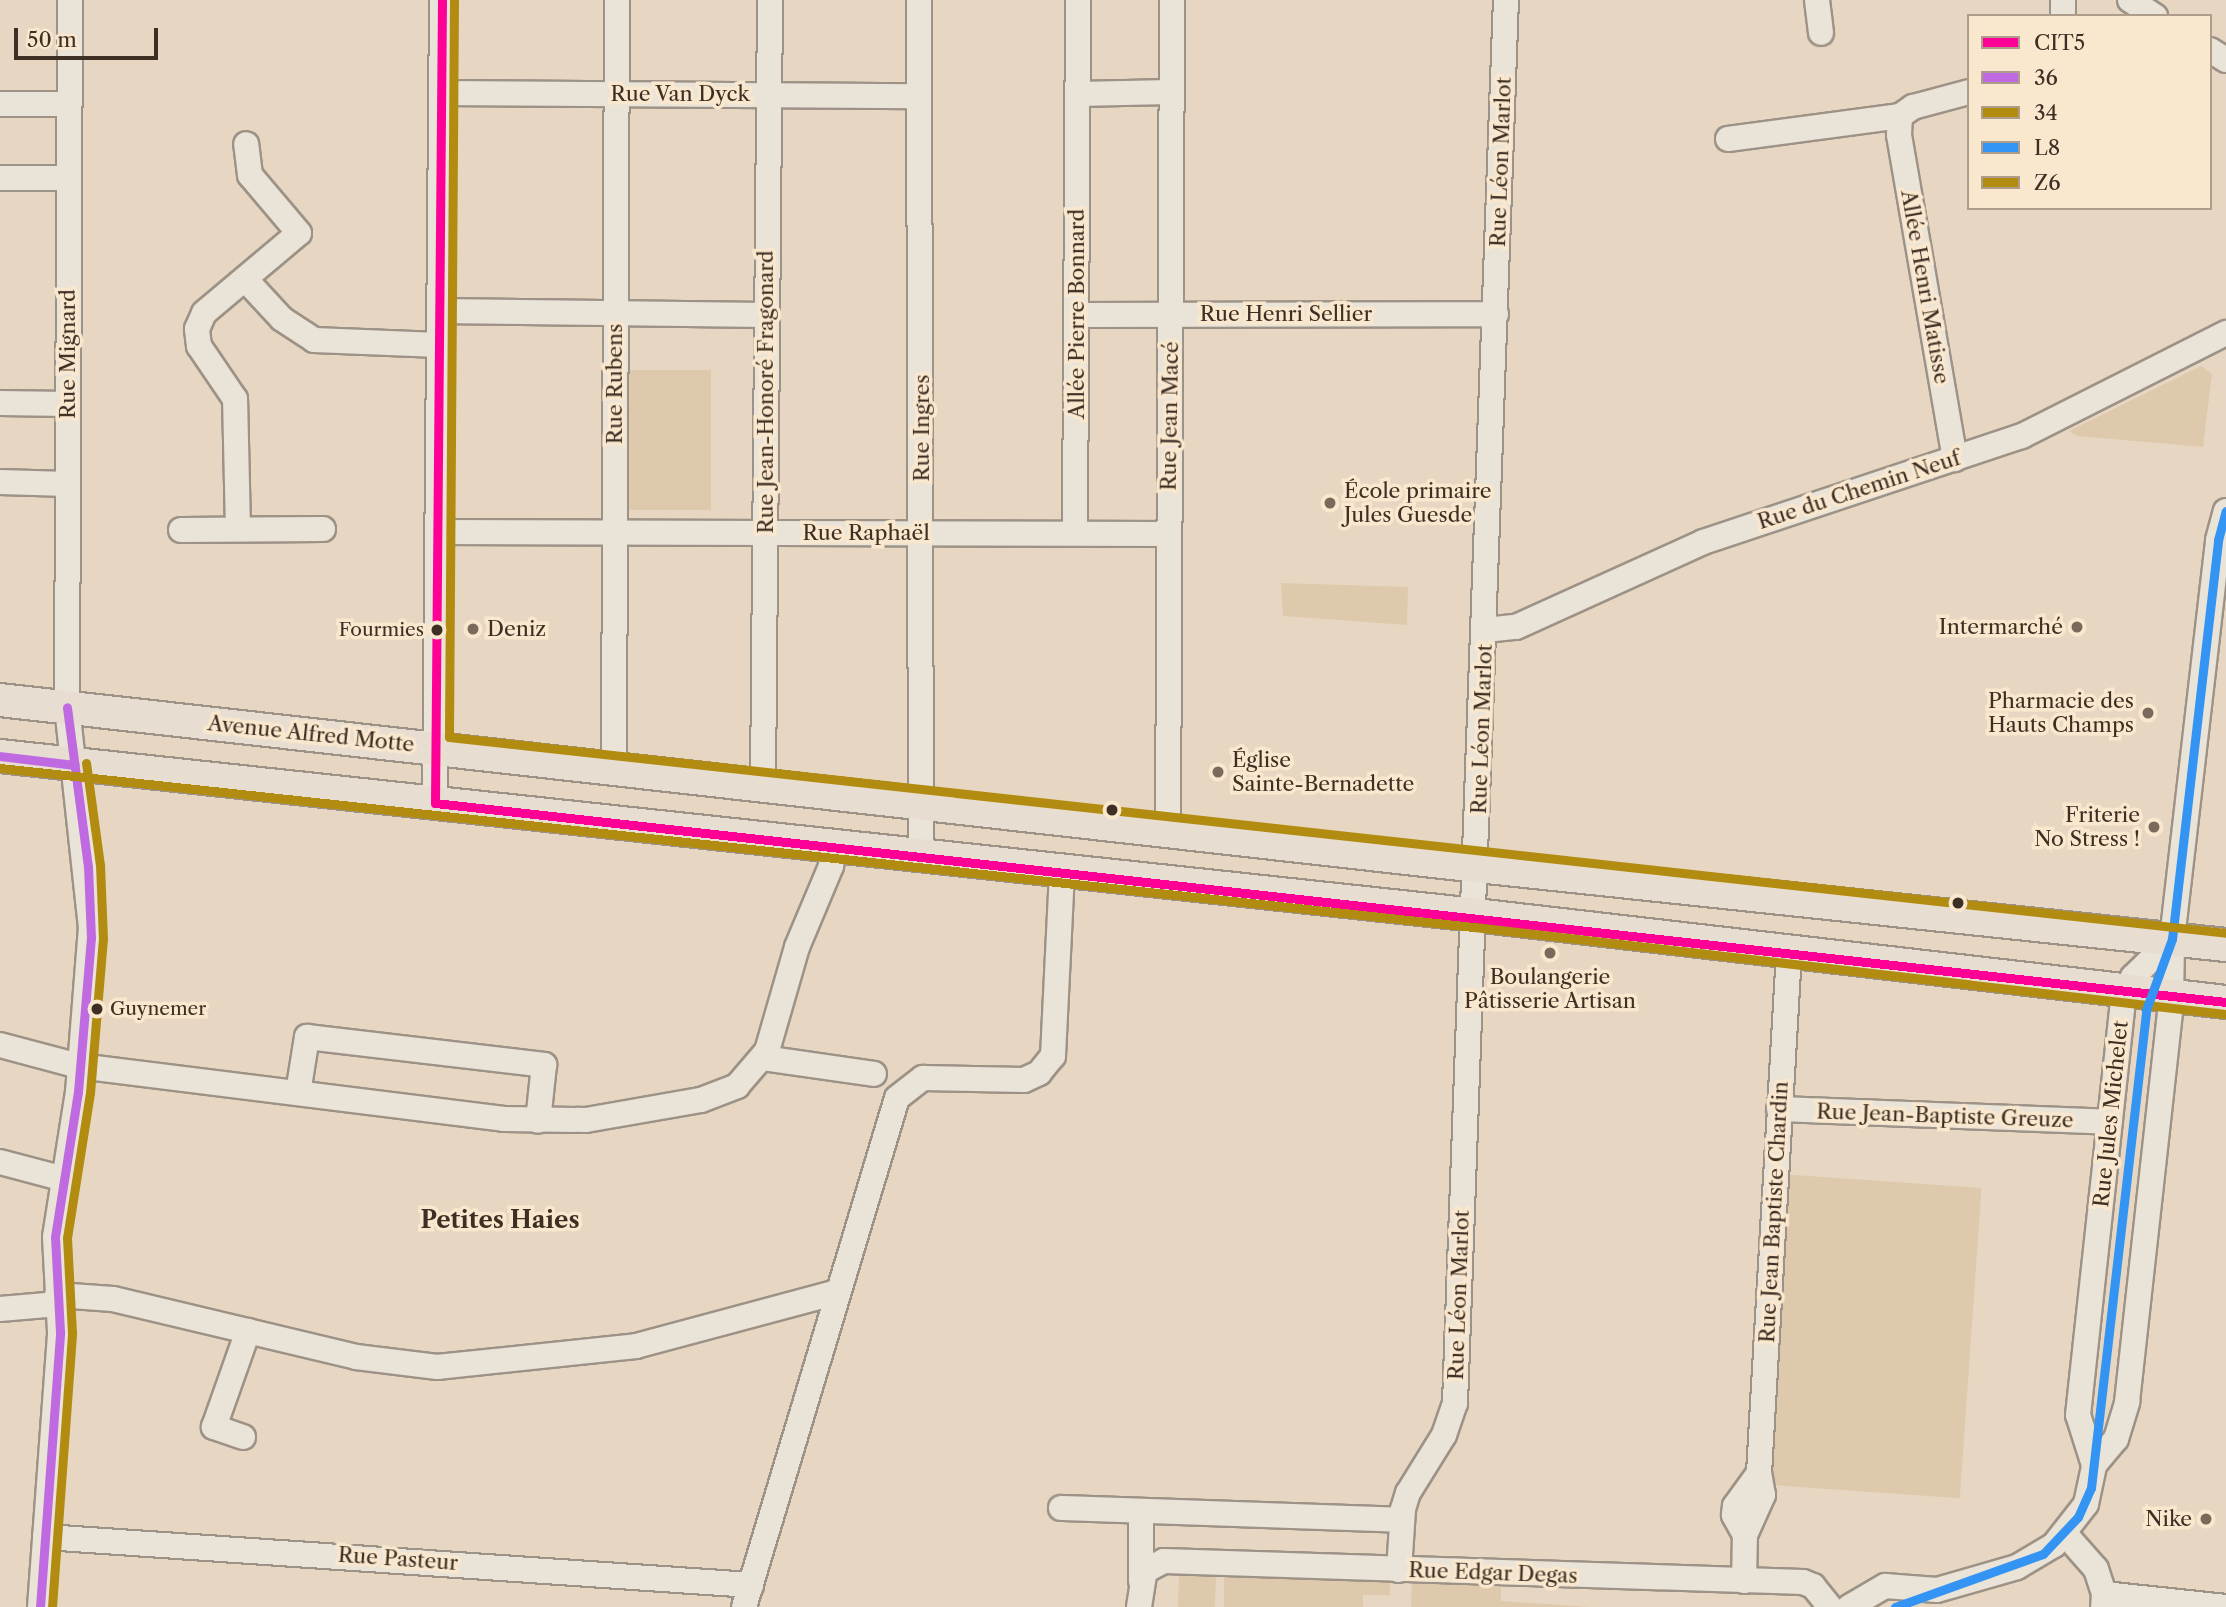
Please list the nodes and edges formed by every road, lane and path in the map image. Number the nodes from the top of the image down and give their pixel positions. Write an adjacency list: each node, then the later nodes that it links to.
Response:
1 (70, 0): 21 (street, Rue Mignard)
2 (442, 0): 14 (street)
3 (617, 0): 16 (street, Rue Rubens)
4 (769, 0): 18 (street, Rue Jean-Honoré Fragonard)
5 (919, 0): 19 (street, Rue Ingres)
6 (1078, 0): 17 (street, Allée Pierre Bonnard)
7 (1172, 0): 13 (street, Rue Jean Macé)
8 (1506, 0): 31 (street, Rue Léon Marlot)
9 (1816, 0): 12 (street)
10 (2130, 0): 11 (street)
11 (2152, 14)
12 (1821, 33)
13 (1170, 92): 17 (street); 30 (street, Rue Jean Macé)
14 (441, 93): 16 (street, Rue Van Dyck); 28 (street)
15 (1967, 93): 22 (street)
16 (616, 94): 18 (street, Rue Van Dyck); 29 (street, Rue Rubens)
17 (1078, 94): 33 (street, Allée Pierre Bonnard)
18 (769, 95): 19 (street, Rue Van Dyck); 32 (street, Rue Jean-Honoré Fragonard)
19 (919, 96): 48 (street, Rue Ingres)
20 (0, 104): 21 (street)
21 (69, 104): 26 (street, Rue Mignard)
22 (1900, 116): 23 (street); 38 (street, Allée Henri Matisse)
23 (1728, 138)
24 (246, 144): 27 (street)
25 (0, 178): 26 (street)
26 (69, 178): 37 (street, Rue Mignard)
27 (245, 279): 35 (street); 43 (street)
28 (440, 311): 29 (street); 35 (street)
29 (615, 314): 32 (street); 46 (street, Rue Rubens)
30 (1171, 314): 31 (street, Rue Henri Sellier); 33 (street, Rue Henri Sellier); 50 (street, Rue Jean Macé)
31 (1496, 314): 51 (street, Rue Léon Marlot)
32 (767, 315): 47 (street, Rue Jean-Honoré Fragonard)
33 (1077, 315): 49 (street, Allée Pierre Bonnard)
34 (2226, 333): 38 (street, Rue du Chemin Neuf)
35 (439, 345): 45 (street)
36 (0, 403): 37 (street)
37 (68, 404): 40 (street, Rue Mignard)
38 (1955, 459): 51 (street, Rue du Chemin Neuf)
39 (0, 482): 40 (street)
40 (68, 484): 53 (street, Rue Mignard)
41 (2226, 511): 67 (street)
42 (323, 528): 43 (street)
43 (238, 529): 44 (street)
44 (181, 530)
45 (438, 532): 46 (street, Rue Raphaël); 54 (street)
46 (614, 533): 47 (street, Rue Raphaël); 57 (street, Rue Rubens)
47 (765, 533): 48 (street, Rue Raphaël); 58 (street, Rue Jean-Honoré Fragonard)
48 (922, 533): 49 (street, Rue Raphaël); 60 (street, Rue Ingres)
49 (1075, 533): 50 (street, Rue Raphaël)
50 (1168, 534): 61 (street, Rue Jean Macé)
51 (1485, 631): 64 (street, Rue Léon Marlot)
52 (0, 700): 53 (main road, Avenue Alfred Motte)
53 (67, 708): 54 (main road, Avenue Alfred Motte); 56 (street)
54 (437, 748): 57 (main road, Avenue Alfred Motte); 59 (street)
55 (0, 756): 56 (main road)
56 (74, 765): 59 (main road); 75 (street)
57 (614, 768): 58 (main road, Avenue Alfred Motte)
58 (763, 785): 60 (main road, Avenue Alfred Motte)
59 (435, 803): 62 (main road)
60 (923, 803): 61 (main road, Avenue Alfred Motte); 63 (street, Rue Ingres)
61 (1168, 831): 64 (main road, Avenue Alfred Motte)
62 (834, 846): 63 (main road); 74 (street)
63 (921, 855): 65 (main road)
64 (1478, 866): 66 (street, Rue Léon Marlot); 67 (main road, Avenue Alfred Motte)
65 (1062, 871): 66 (main road); 83 (street)
66 (1475, 915): 69 (main road); 91 (street, Rue Léon Marlot)
67 (2172, 939): 68 (main road, Avenue Alfred Motte); 70 (street, Rue Jules Michelet); 71 (street, Rue Jules Michelet)
68 (2226, 944)
69 (1788, 952): 70 (main road); 78 (street, Rue Jean Baptiste Chardin)
70 (2127, 991): 71 (main road); 80 (street, Rue Jules Michelet)
71 (2171, 996): 72 (main road); 88 (street, Rue Jules Michelet)
72 (2226, 1002)
73 (0, 1045): 75 (street)
74 (763, 1058): 76 (street); 79 (street)
75 (79, 1066): 77 (street); 82 (street)
76 (874, 1073)
77 (298, 1093): 79 (street); 79 (street)
78 (1779, 1110): 80 (street, Rue Jean-Baptiste Greuze); 96 (street, Rue Jean Baptiste Chardin)
79 (538, 1121)
80 (2110, 1122): 88 (street, Rue Jules Michelet)
81 (0, 1162): 82 (street)
82 (64, 1180): 84 (street)
83 (837, 1292): 86 (street); 97 (street)
84 (58, 1299): 85 (street); 86 (street); 93 (street)
85 (0, 1309)
86 (248, 1331): 87 (street)
87 (243, 1437)
88 (2094, 1465): 92 (street, Rue Jules Michelet)
89 (1061, 1508): 90 (street)
90 (1141, 1511): 91 (street); 95 (street)
91 (1402, 1520): 94 (street, Rue Léon Marlot)
92 (2066, 1535): 98 (street); 99 (street)
93 (45, 1537): 97 (street, Rue Pasteur); 100 (street)
94 (1399, 1570): 95 (street, Rue Edgar Degas); 96 (street, Rue Edgar Degas)
95 (1144, 1575): 101 (street)
96 (1744, 1581): 102 (street, Rue Edgar Degas)
97 (748, 1596)
98 (1928, 1598): 103 (street)
99 (2104, 1601): 104 (street)
100 (40, 1607)
101 (1139, 1607)
102 (1830, 1607)
103 (1849, 1607)
104 (2226, 1607)

